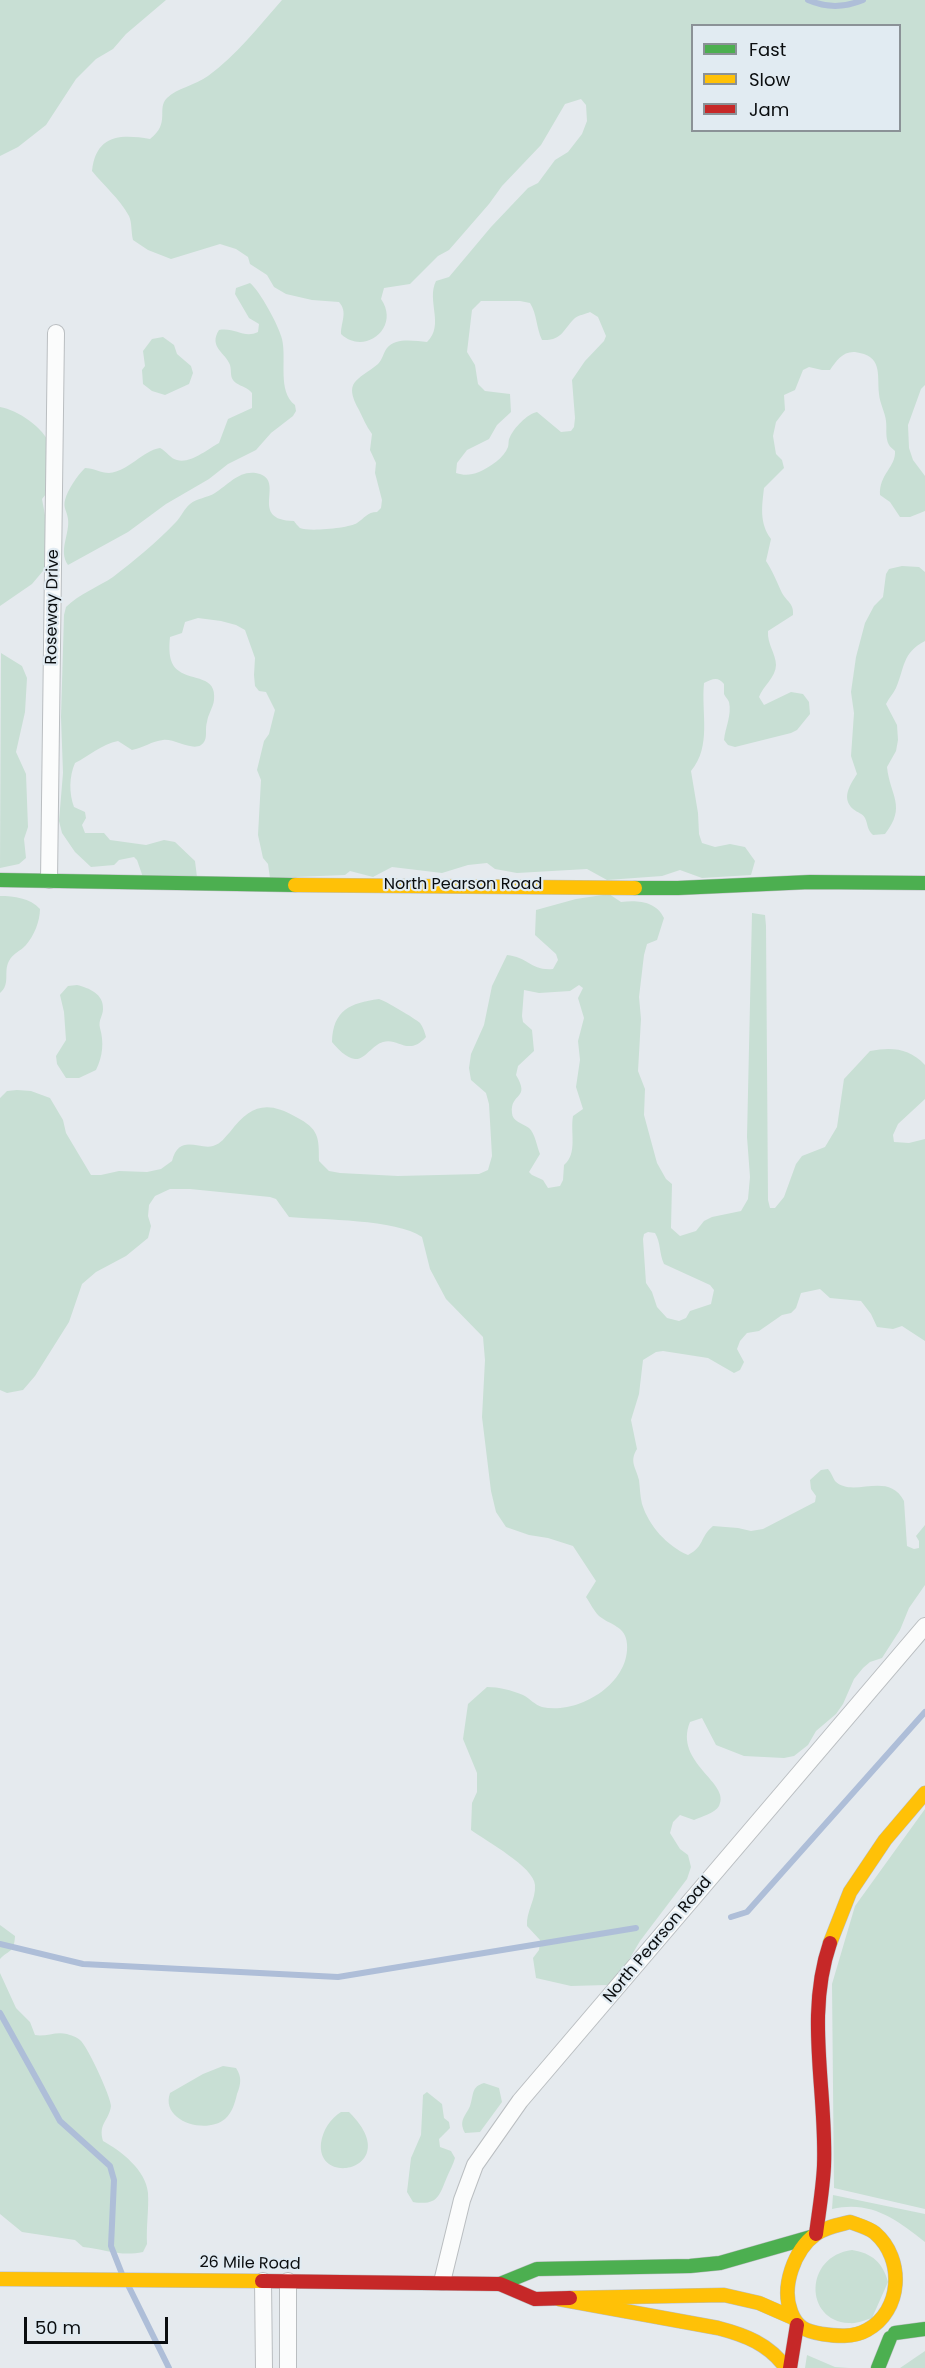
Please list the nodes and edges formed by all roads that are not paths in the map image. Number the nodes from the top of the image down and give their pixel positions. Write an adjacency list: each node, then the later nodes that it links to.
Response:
1 (56, 333): 3 (street, Roseway Drive)
2 (0, 880): 3 (main road, North Pearson Road)
3 (49, 880): 4 (main road, North Pearson Road)
4 (925, 883)
5 (925, 1626): 12 (street, North Pearson Road)
6 (925, 1793): 7 (main road)
7 (813, 2236): 8 (main road, 26 Mile Road); 13 (main road, 26 Mile Road); 16 (main road)
8 (903, 2247)
9 (0, 2279): 10 (main road, 26 Mile Road)
10 (263, 2281): 11 (main road, 26 Mile Road); 21 (street)
11 (288, 2281): 12 (main road, 26 Mile Road); 22 (street)
12 (442, 2282): 13 (main road, 26 Mile Road)
13 (500, 2284): 14 (main road, 26 Mile Road)
14 (559, 2299): 16 (main road, 26 Mile Road); 23 (main road)
15 (908, 2318): 18 (main road)
16 (794, 2321): 20 (main road, 26 Mile Road); 23 (main road)
17 (925, 2329): 18 (main road)
18 (893, 2336): 19 (main road); 24 (main road)
19 (871, 2347)
20 (852, 2350)
21 (264, 2368)
22 (288, 2368)
23 (788, 2368)
24 (878, 2368)

